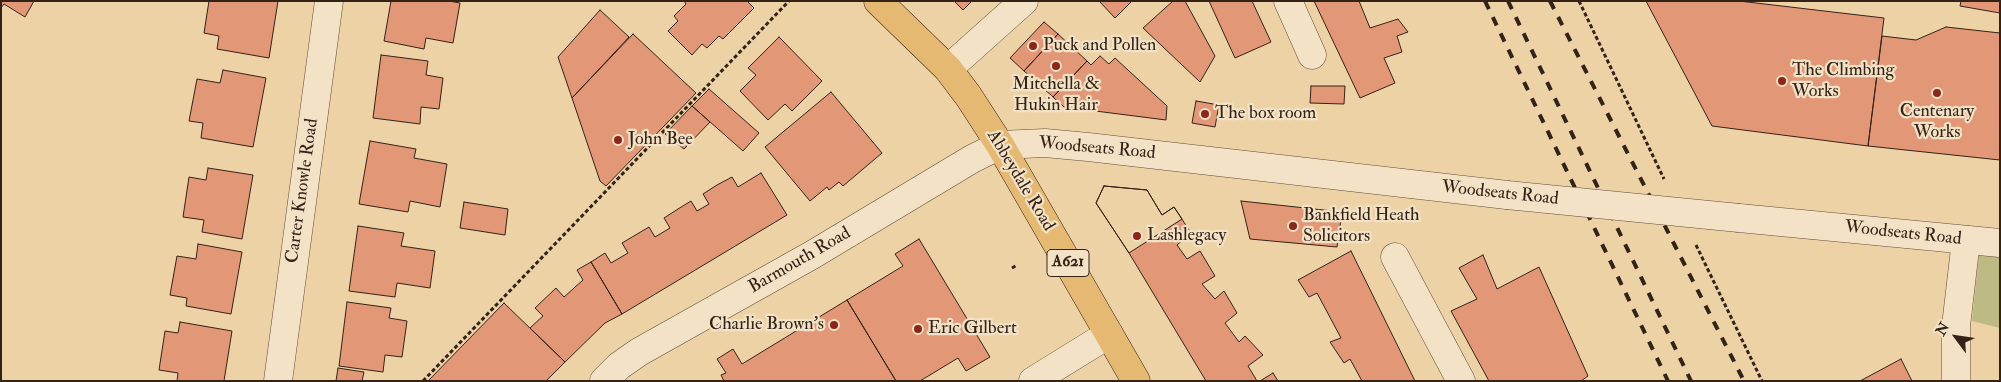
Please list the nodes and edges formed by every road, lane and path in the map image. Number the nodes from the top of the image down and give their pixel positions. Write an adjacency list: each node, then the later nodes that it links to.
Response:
1 (329, 1): 15 (street, Carter Knowle Road)
2 (789, 1): 16 (path)
3 (878, 1): 7 (main road, Abbeydale Road / A621)
4 (1024, 1): 7 (street)
5 (1288, 1): 6 (street)
6 (1312, 54)
7 (948, 69): 8 (main road, Abbeydale Road / A621)
8 (1000, 145): 9 (street, Woodseats Road, bridge); 14 (main road, Abbeydale Road / A621); 17 (street, Barmouth Road)
9 (1966, 240): 10 (street, Woodseats Road); 21 (street)
10 (2000, 243)
11 (1395, 258): 20 (street)
12 (1017, 265): 13 (path)
13 (1012, 268)
14 (1109, 334): 18 (street); 19 (main road, Abbeydale Road / A621)
15 (278, 381)
16 (424, 381)
17 (604, 381)
18 (1033, 381)
19 (1136, 381)
20 (1461, 381)
21 (1956, 381)

